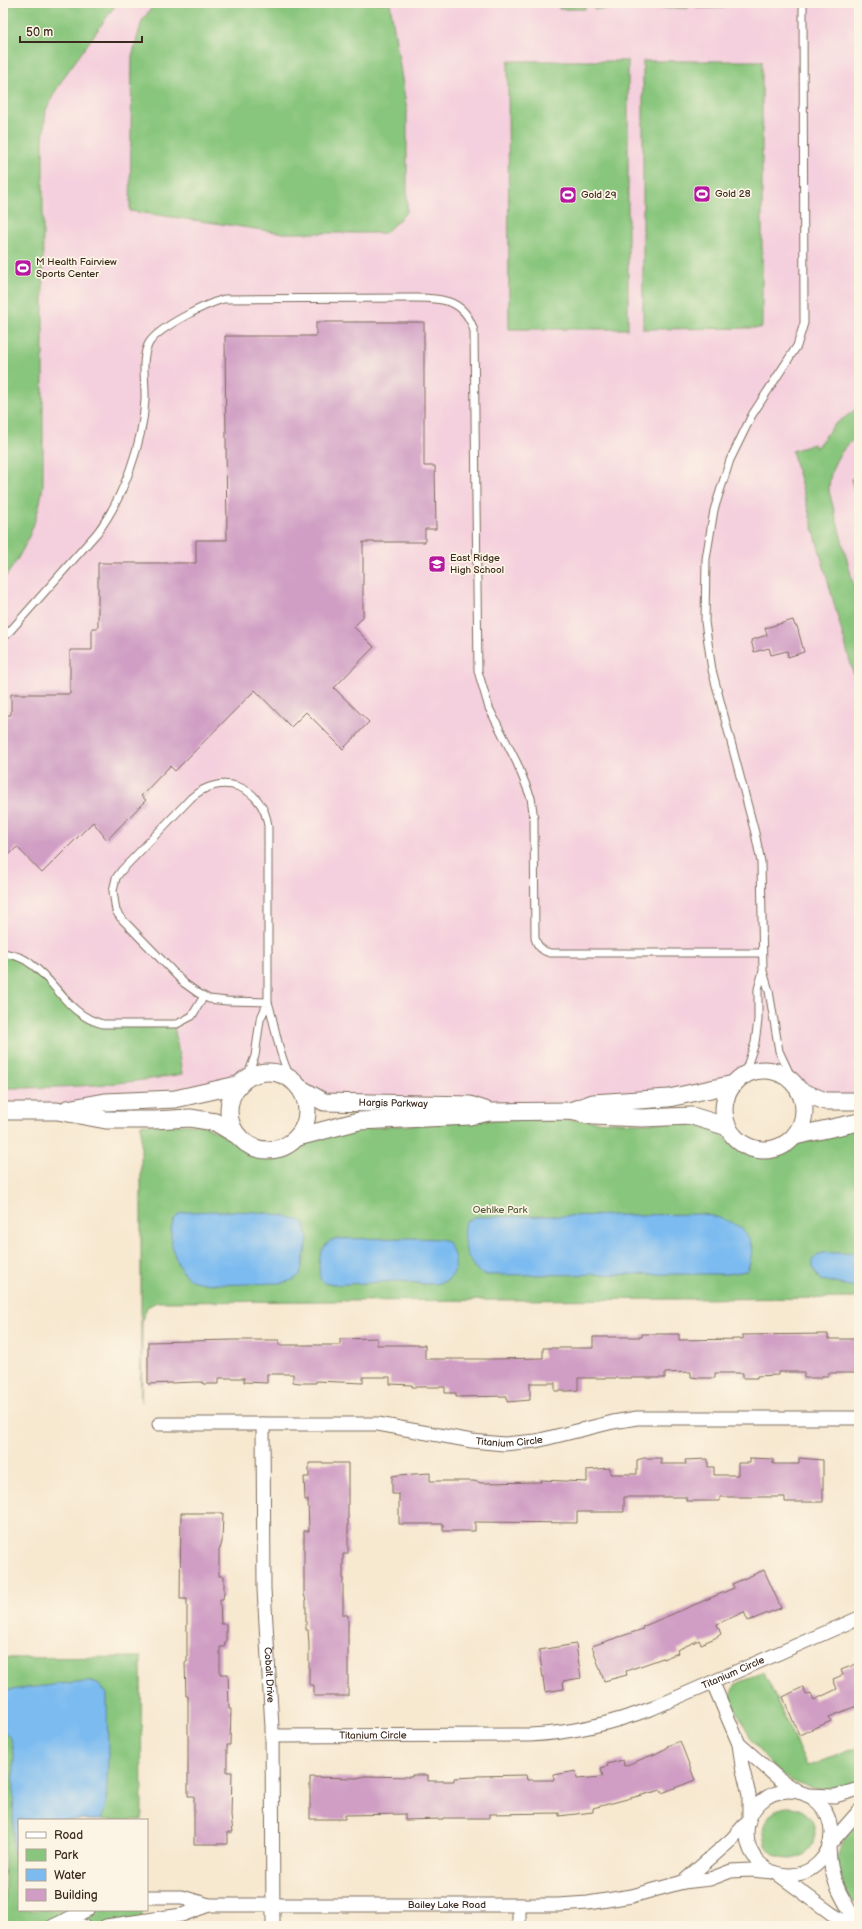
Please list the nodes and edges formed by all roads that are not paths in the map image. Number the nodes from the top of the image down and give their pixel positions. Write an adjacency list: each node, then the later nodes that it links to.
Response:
1 (803, 3): 4 (lane)
2 (3, 639): 4 (lane)
3 (3, 953): 6 (lane)
4 (762, 953): 5 (lane)
5 (763, 971): 8 (lane); 11 (lane)
6 (204, 996): 7 (lane); 7 (lane)
7 (268, 1002): 9 (lane); 10 (lane)
8 (739, 1080): 11 (street); 15 (street, Hargis Parkway); 18 (street)
9 (242, 1081): 10 (street); 14 (street); 19 (street)
10 (295, 1083): 16 (street, Hargis Parkway); 21 (street)
11 (797, 1087): 12 (street); 20 (street)
12 (859, 1101)
13 (3, 1111): 14 (street)
14 (57, 1111): 19 (street)
15 (570, 1111): 16 (street, Hargis Parkway); 18 (street, Hargis Parkway)
16 (490, 1112): 21 (street, Hargis Parkway)
17 (859, 1122): 20 (street)
18 (728, 1127): 20 (street)
19 (235, 1134): 21 (street)
20 (795, 1136)
21 (298, 1137)
22 (859, 1418): 24 (street, Titanium Circle)
23 (158, 1424): 24 (street, Titanium Circle)
24 (264, 1424): 27 (street, Cobalt Drive)
25 (859, 1618): 26 (street, Titanium Circle)
26 (713, 1683): 27 (street, Titanium Circle); 28 (street)
27 (272, 1736): 39 (street, Cobalt Drive)
28 (739, 1744): 30 (street); 32 (street)
29 (859, 1789): 30 (street)
30 (805, 1795): 32 (street); 33 (street)
31 (859, 1812): 33 (street)
32 (749, 1819): 34 (street); 35 (street, Bailey Lake Road)
33 (829, 1846): 34 (street); 47 (street)
34 (773, 1872): 35 (street, Bailey Lake Road); 46 (street)
35 (683, 1882): 38 (street, Bailey Lake Road)
36 (148, 1897): 37 (street, Bailey Lake Road)
37 (209, 1905): 39 (street, Bailey Lake Road); 43 (street, Bailey Lake Road)
38 (519, 1905): 39 (street, Bailey Lake Road); 45 (street)
39 (273, 1906): 44 (street, Cobalt Drive)
40 (84, 1911): 41 (street)
41 (57, 1925): 42 (street)
42 (83, 1926)
43 (106, 1926)
44 (273, 1926)
45 (519, 1926)
46 (852, 1926)
47 (859, 1926)

